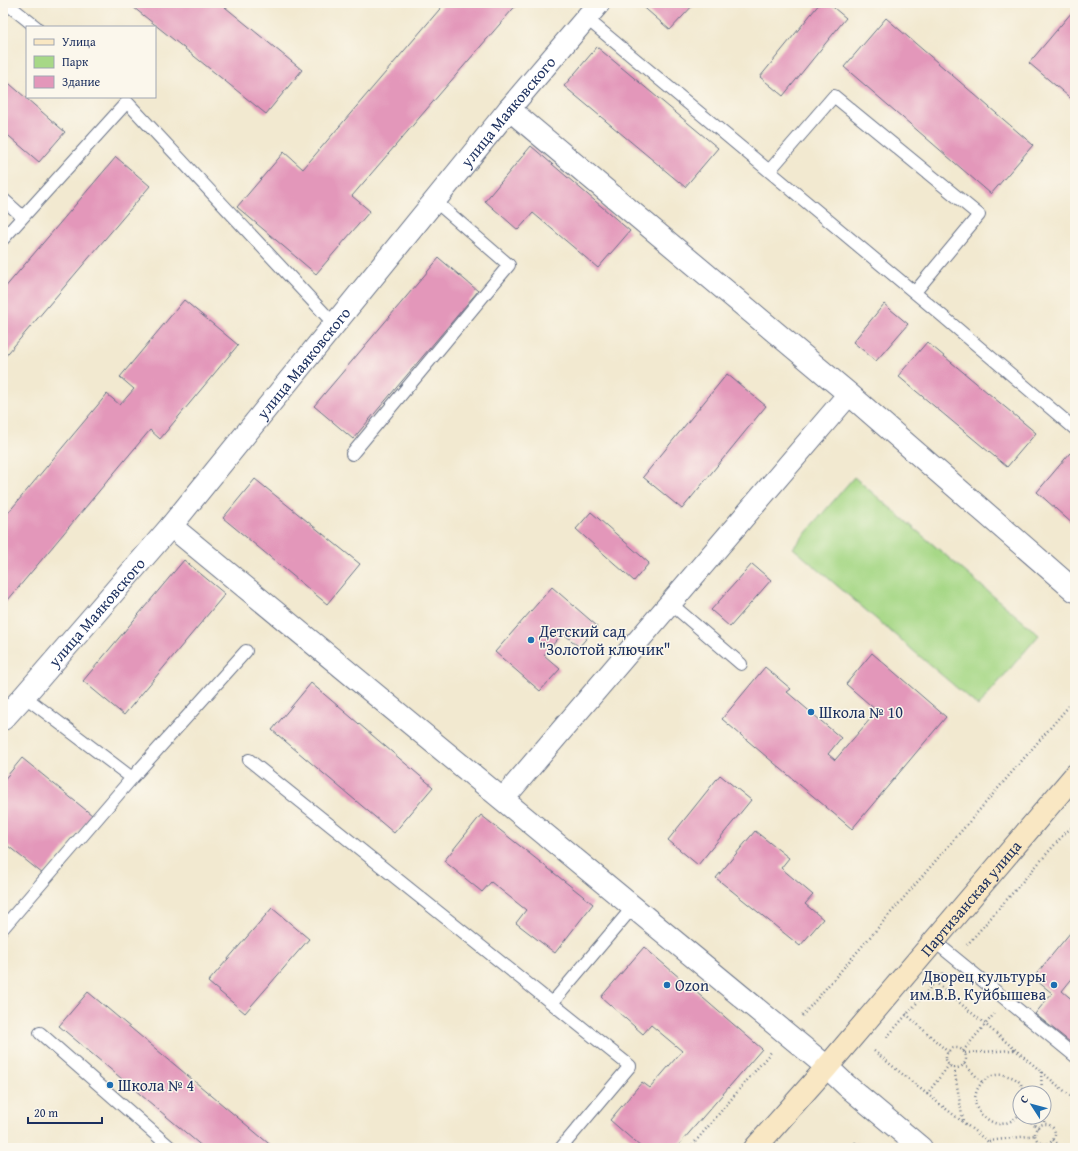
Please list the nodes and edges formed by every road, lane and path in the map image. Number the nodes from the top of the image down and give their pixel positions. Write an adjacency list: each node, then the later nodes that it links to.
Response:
1 (6, 3): 3 (lane)
2 (593, 11): 5 (street, улица Маяковского); 6 (lane)
3 (35, 26)
4 (124, 99): 9 (lane); 12 (lane)
5 (510, 109): 8 (street, улица Маяковского); 13 (street)
6 (769, 170): 11 (lane); 11 (lane)
7 (3, 199): 9 (lane)
8 (435, 201): 12 (street, улица Маяковского); 15 (lane)
9 (23, 217): 10 (lane)
10 (3, 239)
11 (915, 292): 14 (lane)
12 (335, 325): 16 (street, улица Маяковского)
13 (849, 394): 17 (street); 18 (street)
14 (1075, 429)
15 (352, 454)
16 (171, 526): 21 (street, улица Маяковского); 27 (street)
17 (1075, 591)
18 (670, 603): 20 (lane); 27 (street)
19 (246, 651): 26 (lane)
20 (741, 664)
21 (24, 696): 23 (street, улица Маяковского); 26 (lane)
22 (1075, 699): 37 (path)
23 (3, 719)
24 (249, 760): 33 (lane)
25 (1075, 775): 30 (main road, Партизанская улица)
26 (132, 778): 29 (lane)
27 (503, 799): 28 (street)
28 (633, 907): 33 (lane); 37 (street)
29 (3, 928)
30 (934, 941): 31 (main road, Партизанская улица); 32 (lane)
31 (914, 964): 35 (path); 45 (main road, Партизанская улица)
32 (1007, 1000): 35 (path); 42 (lane)
33 (552, 1003): 63 (lane)
34 (906, 1014): 40 (path)
35 (985, 1025): 38 (path); 41 (path)
36 (40, 1033): 62 (lane)
37 (787, 1034): 45 (street); 64 (path)
38 (1015, 1050): 41 (path); 47 (path)
39 (874, 1051): 51 (path)
40 (948, 1052): 41 (path); 44 (path)
41 (964, 1052): 43 (path)
42 (1075, 1056)
43 (964, 1064): 46 (path); 48 (path)
44 (949, 1065): 46 (path); 51 (path)
45 (827, 1067): 65 (main road, Партизанская улица); 66 (street)
46 (954, 1068): 54 (path)
47 (1041, 1072): 50 (path); 52 (path)
48 (982, 1082): 49 (path); 53 (path)
49 (1021, 1085)
50 (1042, 1085)
51 (927, 1094): 54 (path)
52 (1075, 1100)
53 (1012, 1121)
54 (963, 1122): 61 (path)
55 (1034, 1125): 58 (path)
56 (1040, 1125): 58 (path)
57 (1049, 1125): 60 (path)
58 (1038, 1128): 59 (path)
59 (1036, 1135): 60 (path); 61 (path)
60 (1053, 1140): 68 (path)
61 (988, 1142): 67 (path)
62 (171, 1148)
63 (561, 1148)
64 (690, 1148)
65 (755, 1148)
66 (921, 1148)
67 (996, 1148)
68 (1063, 1148)

